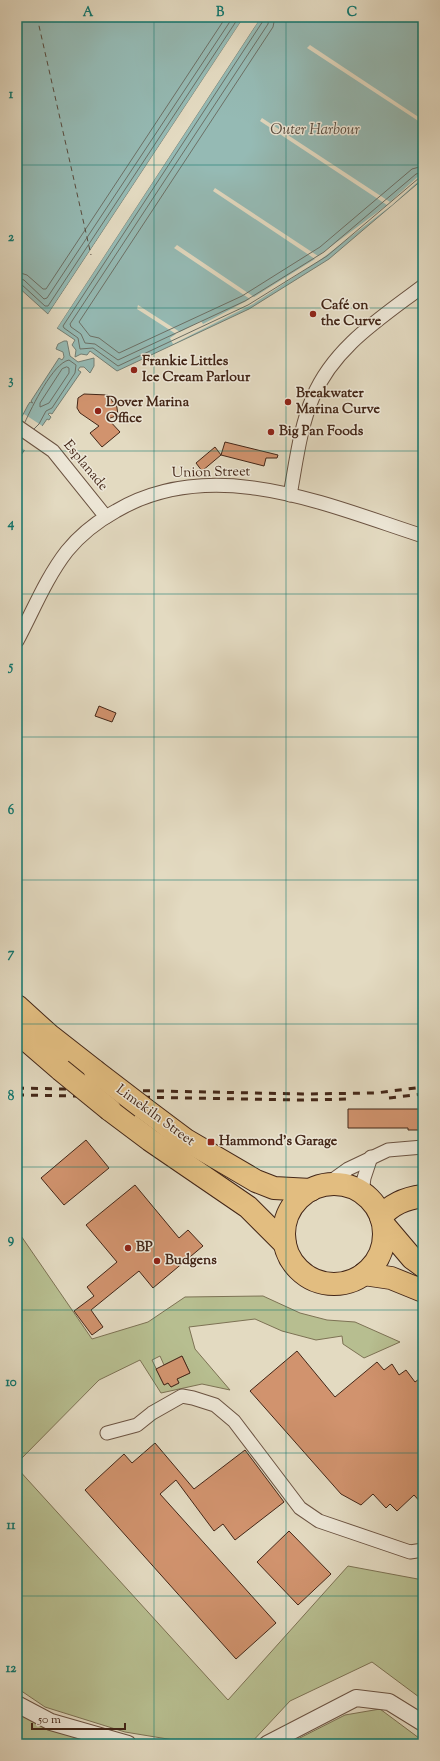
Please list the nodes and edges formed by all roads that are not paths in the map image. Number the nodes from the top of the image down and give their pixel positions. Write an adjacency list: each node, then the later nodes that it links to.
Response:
1 (423, 286): 3 (street)
2 (17, 426): 4 (street, Esplanade)
3 (290, 495): 4 (street, Union Street); 5 (street, Union Street)
4 (106, 517): 6 (street, Union Street)
5 (423, 536)
6 (17, 641)
7 (17, 1006): 11 (highway, Limekiln Street, bridge)
8 (17, 1032): 15 (highway, Limekiln Street, bridge)
9 (423, 1147): 10 (street)
10 (371, 1157): 11 (street); 12 (street)
11 (319, 1187): 12 (highway); 15 (highway)
12 (363, 1193): 13 (highway); 14 (highway)
13 (413, 1197): 14 (highway)
14 (383, 1221): 16 (highway); 17 (highway)
15 (285, 1244): 17 (highway)
16 (423, 1266)
17 (364, 1274): 18 (highway)
18 (423, 1291)
19 (107, 1433): 20 (street)
20 (423, 1550)
21 (17, 1704): 23 (street)
22 (423, 1723): 24 (street)
23 (128, 1744)
24 (267, 1744)

